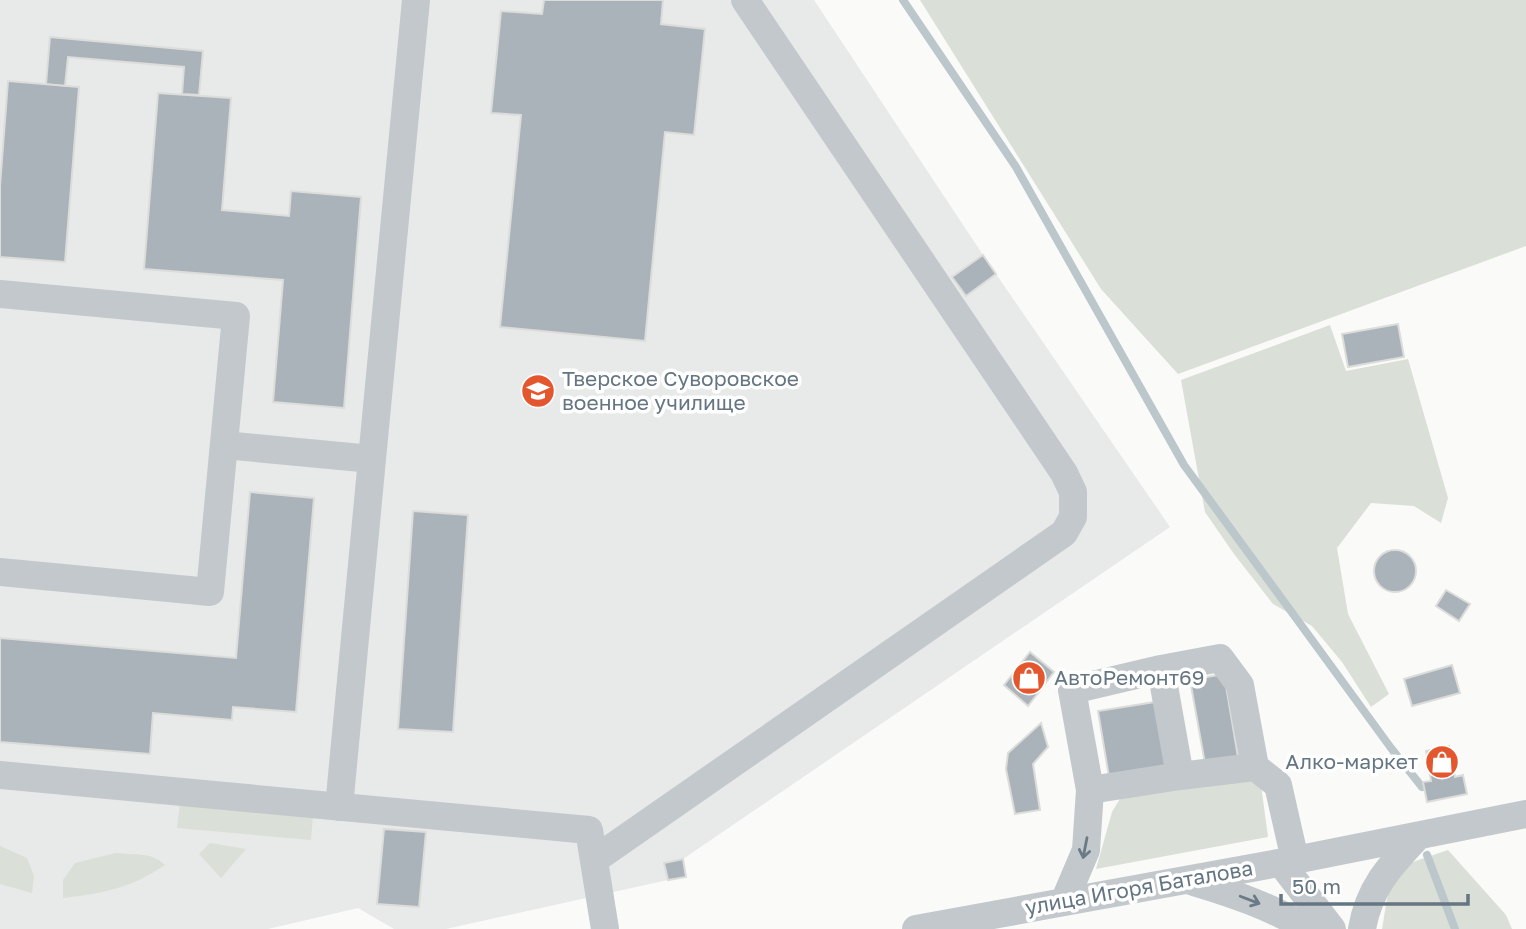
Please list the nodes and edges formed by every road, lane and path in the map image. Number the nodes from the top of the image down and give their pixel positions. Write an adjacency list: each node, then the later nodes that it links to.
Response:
1 (416, 0): 5 (street)
2 (745, 0): 15 (street)
3 (0, 293): 4 (street)
4 (224, 445): 5 (street); 6 (street)
5 (372, 459): 12 (street)
6 (0, 572)
7 (1161, 669): 8 (street); 10 (street); 11 (street)
8 (1255, 767): 10 (street); 16 (street)
9 (0, 775): 12 (street)
10 (1180, 776): 11 (street)
11 (1090, 790): 18 (street, one-way to 18)
12 (339, 807): 15 (street)
13 (1526, 814): 14 (street, улица Игоря Баталова)
14 (1418, 836): 16 (street, улица Игоря Баталова); 23 (street)
15 (594, 860): 19 (street)
16 (1288, 862): 17 (street, улица Игоря Баталова); 22 (street)
17 (1188, 881): 18 (street, улица Игоря Баталова); 21 (street, one-way to 21)
18 (1064, 902): 20 (street, улица Игоря Баталова)
19 (605, 929)
20 (916, 929)
21 (1308, 929)
22 (1332, 929)
23 (1362, 929)

